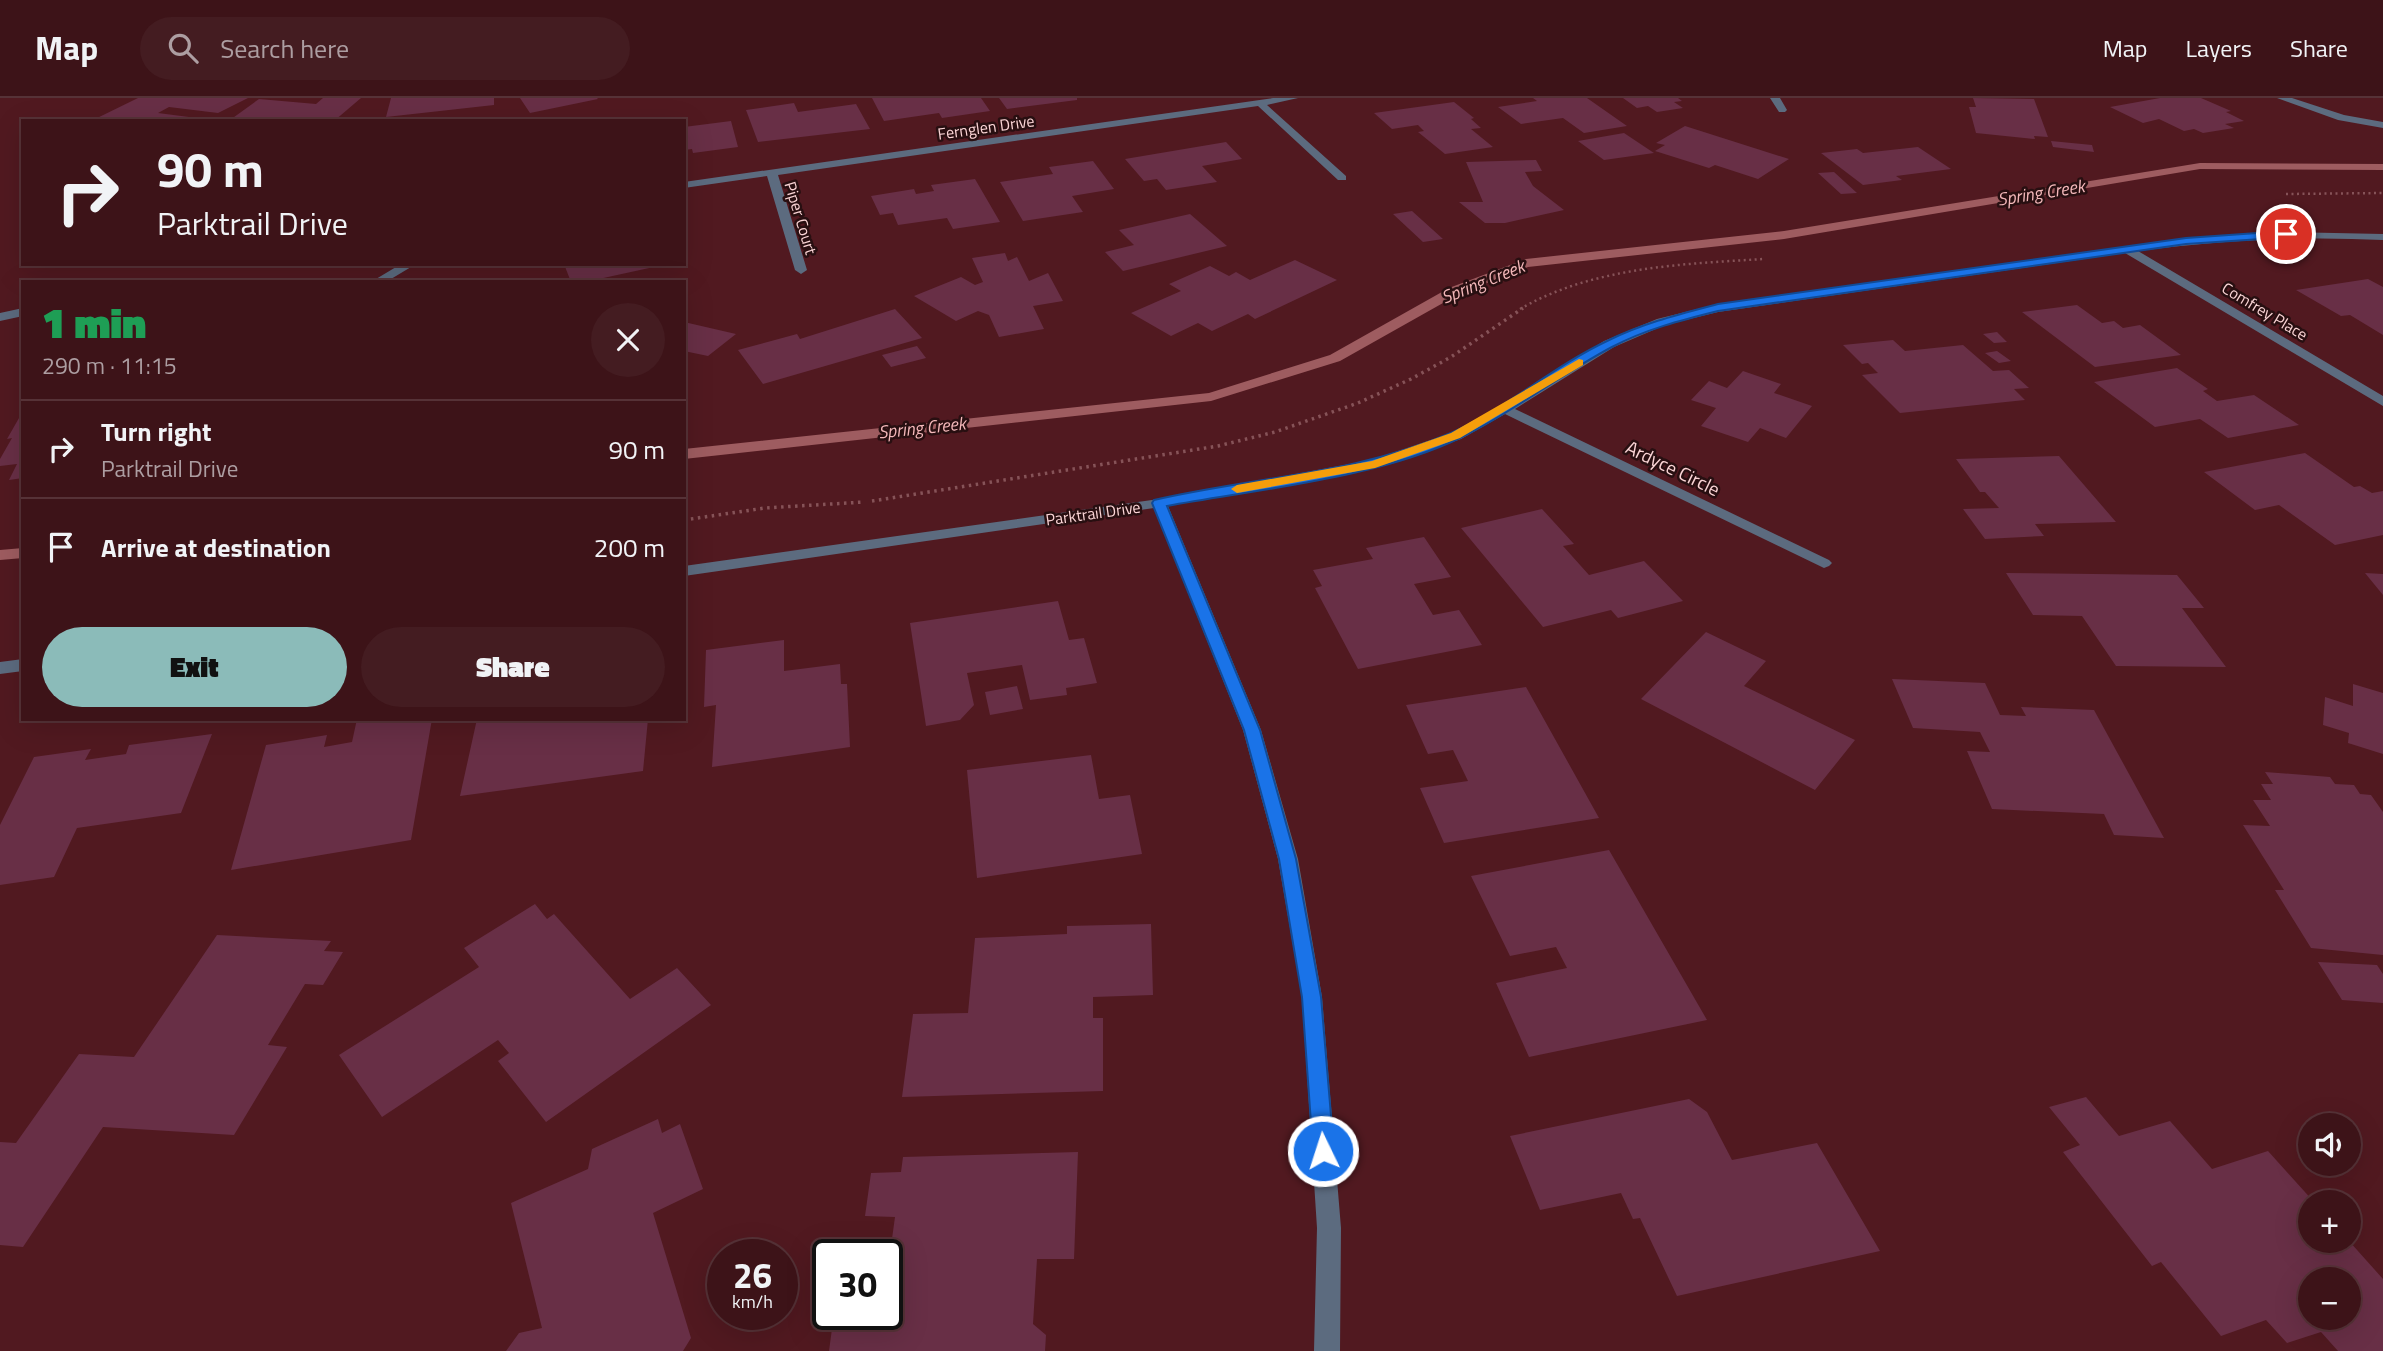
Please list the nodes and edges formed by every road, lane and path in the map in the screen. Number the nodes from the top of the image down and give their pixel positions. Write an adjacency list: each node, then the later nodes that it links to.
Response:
1 (1293, 98): 4 (street, Fernglen Drive)
2 (1775, 98): 5 (street)
3 (2283, 98): 6 (street)
4 (1260, 103): 7 (street, Fernglen Drive); 8 (street)
5 (1782, 110)
6 (2383, 125)
7 (772, 174): 9 (street, Fernglen Drive); 13 (street, Piper Court)
8 (1342, 178)
9 (686, 186)
10 (2383, 237): 11 (street, Parktrail Drive)
11 (2128, 250): 17 (street, Comfrey Place); 18 (street, Parktrail Drive)
12 (407, 266): 14 (street)
13 (801, 270)
14 (381, 280)
15 (21, 312): 16 (street)
16 (0, 317)
17 (2383, 402)
18 (1505, 409): 19 (street, Parktrail Drive); 20 (street, Ardyce Circle)
19 (1159, 503): 21 (street, Parktrail Drive); 24 (street)
20 (1824, 563)
21 (686, 571)
22 (21, 665): 23 (street)
23 (0, 668)
24 (1327, 1351)

